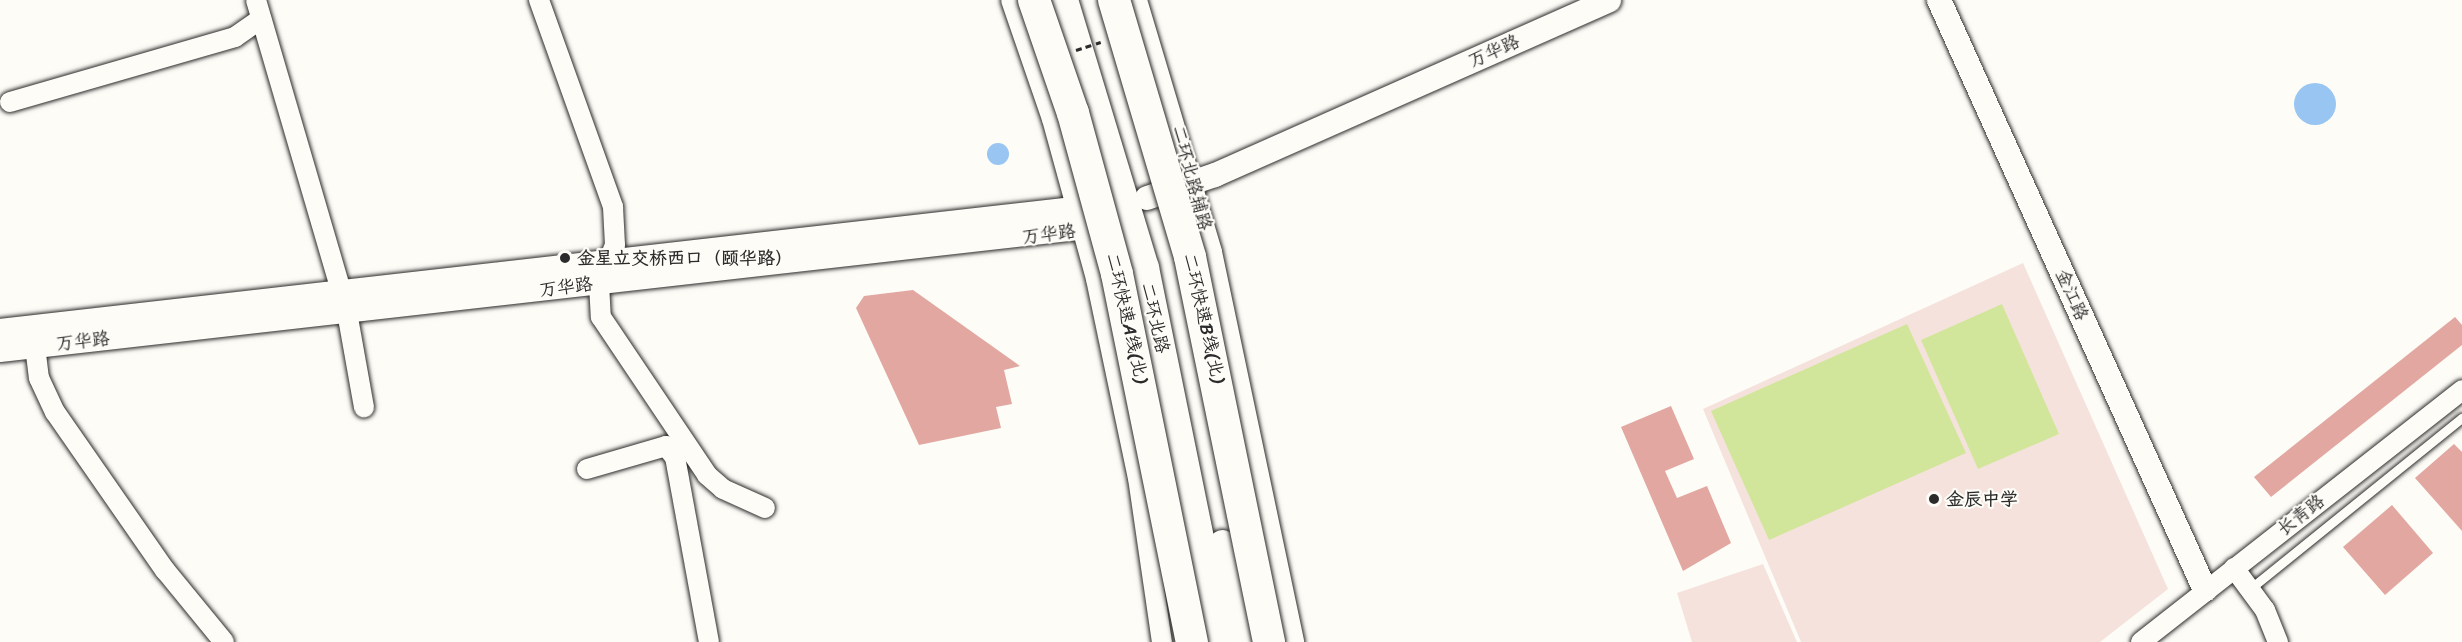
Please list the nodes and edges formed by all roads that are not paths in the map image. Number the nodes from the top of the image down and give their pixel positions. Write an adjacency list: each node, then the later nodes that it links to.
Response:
1 (539, 0): 15 (street)
2 (1011, 0): 14 (street)
3 (1034, 0): 32 (highway, 二环快速A线(北), bridge)
4 (1063, 0): 13 (main road, 二环北路)
5 (1085, 0): 13 (main road, 二环北路)
6 (1114, 0): 37 (highway, 二环快速B线(北), bridge)
7 (1137, 0): 12 (street, 二环北路辅路)
8 (1609, 0): 12 (street, 万华路)
9 (1939, 0): 28 (street, 金江路)
10 (259, 9): 11 (street); 16 (street)
11 (10, 102)
12 (1194, 183): 13 (street, 万华路); 38 (street, 二环北路辅路)
13 (1135, 207): 14 (street, 万华路); 25 (main road, 二环北路)
14 (1081, 221): 15 (street, 万华路); 31 (street)
15 (604, 273): 16 (street, 万华路); 24 (street)
16 (344, 303): 17 (street, 万华路); 18 (street, 万华路); 21 (street)
17 (0, 331)
18 (36, 346): 19 (street, 万华路); 29 (street)
19 (0, 350)
20 (2462, 390): 26 (street, 长青路)
21 (364, 407)
22 (2462, 418): 27 (lane)
23 (587, 469): 30 (street)
24 (765, 508)
25 (1212, 545): 33 (main road); 34 (main road, 二环北路); 35 (main road, 二环北路); 36 (main road)
26 (2234, 568): 27 (street); 28 (street, 长青路)
27 (2251, 588): 40 (street)
28 (2205, 590): 39 (street, 长青路)
29 (224, 642)
30 (709, 642)
31 (1162, 642)
32 (1192, 642)
33 (1213, 642)
34 (1220, 642)
35 (1241, 642)
36 (1248, 642)
37 (1269, 642)
38 (1294, 642)
39 (2141, 642)
40 (2278, 642)

